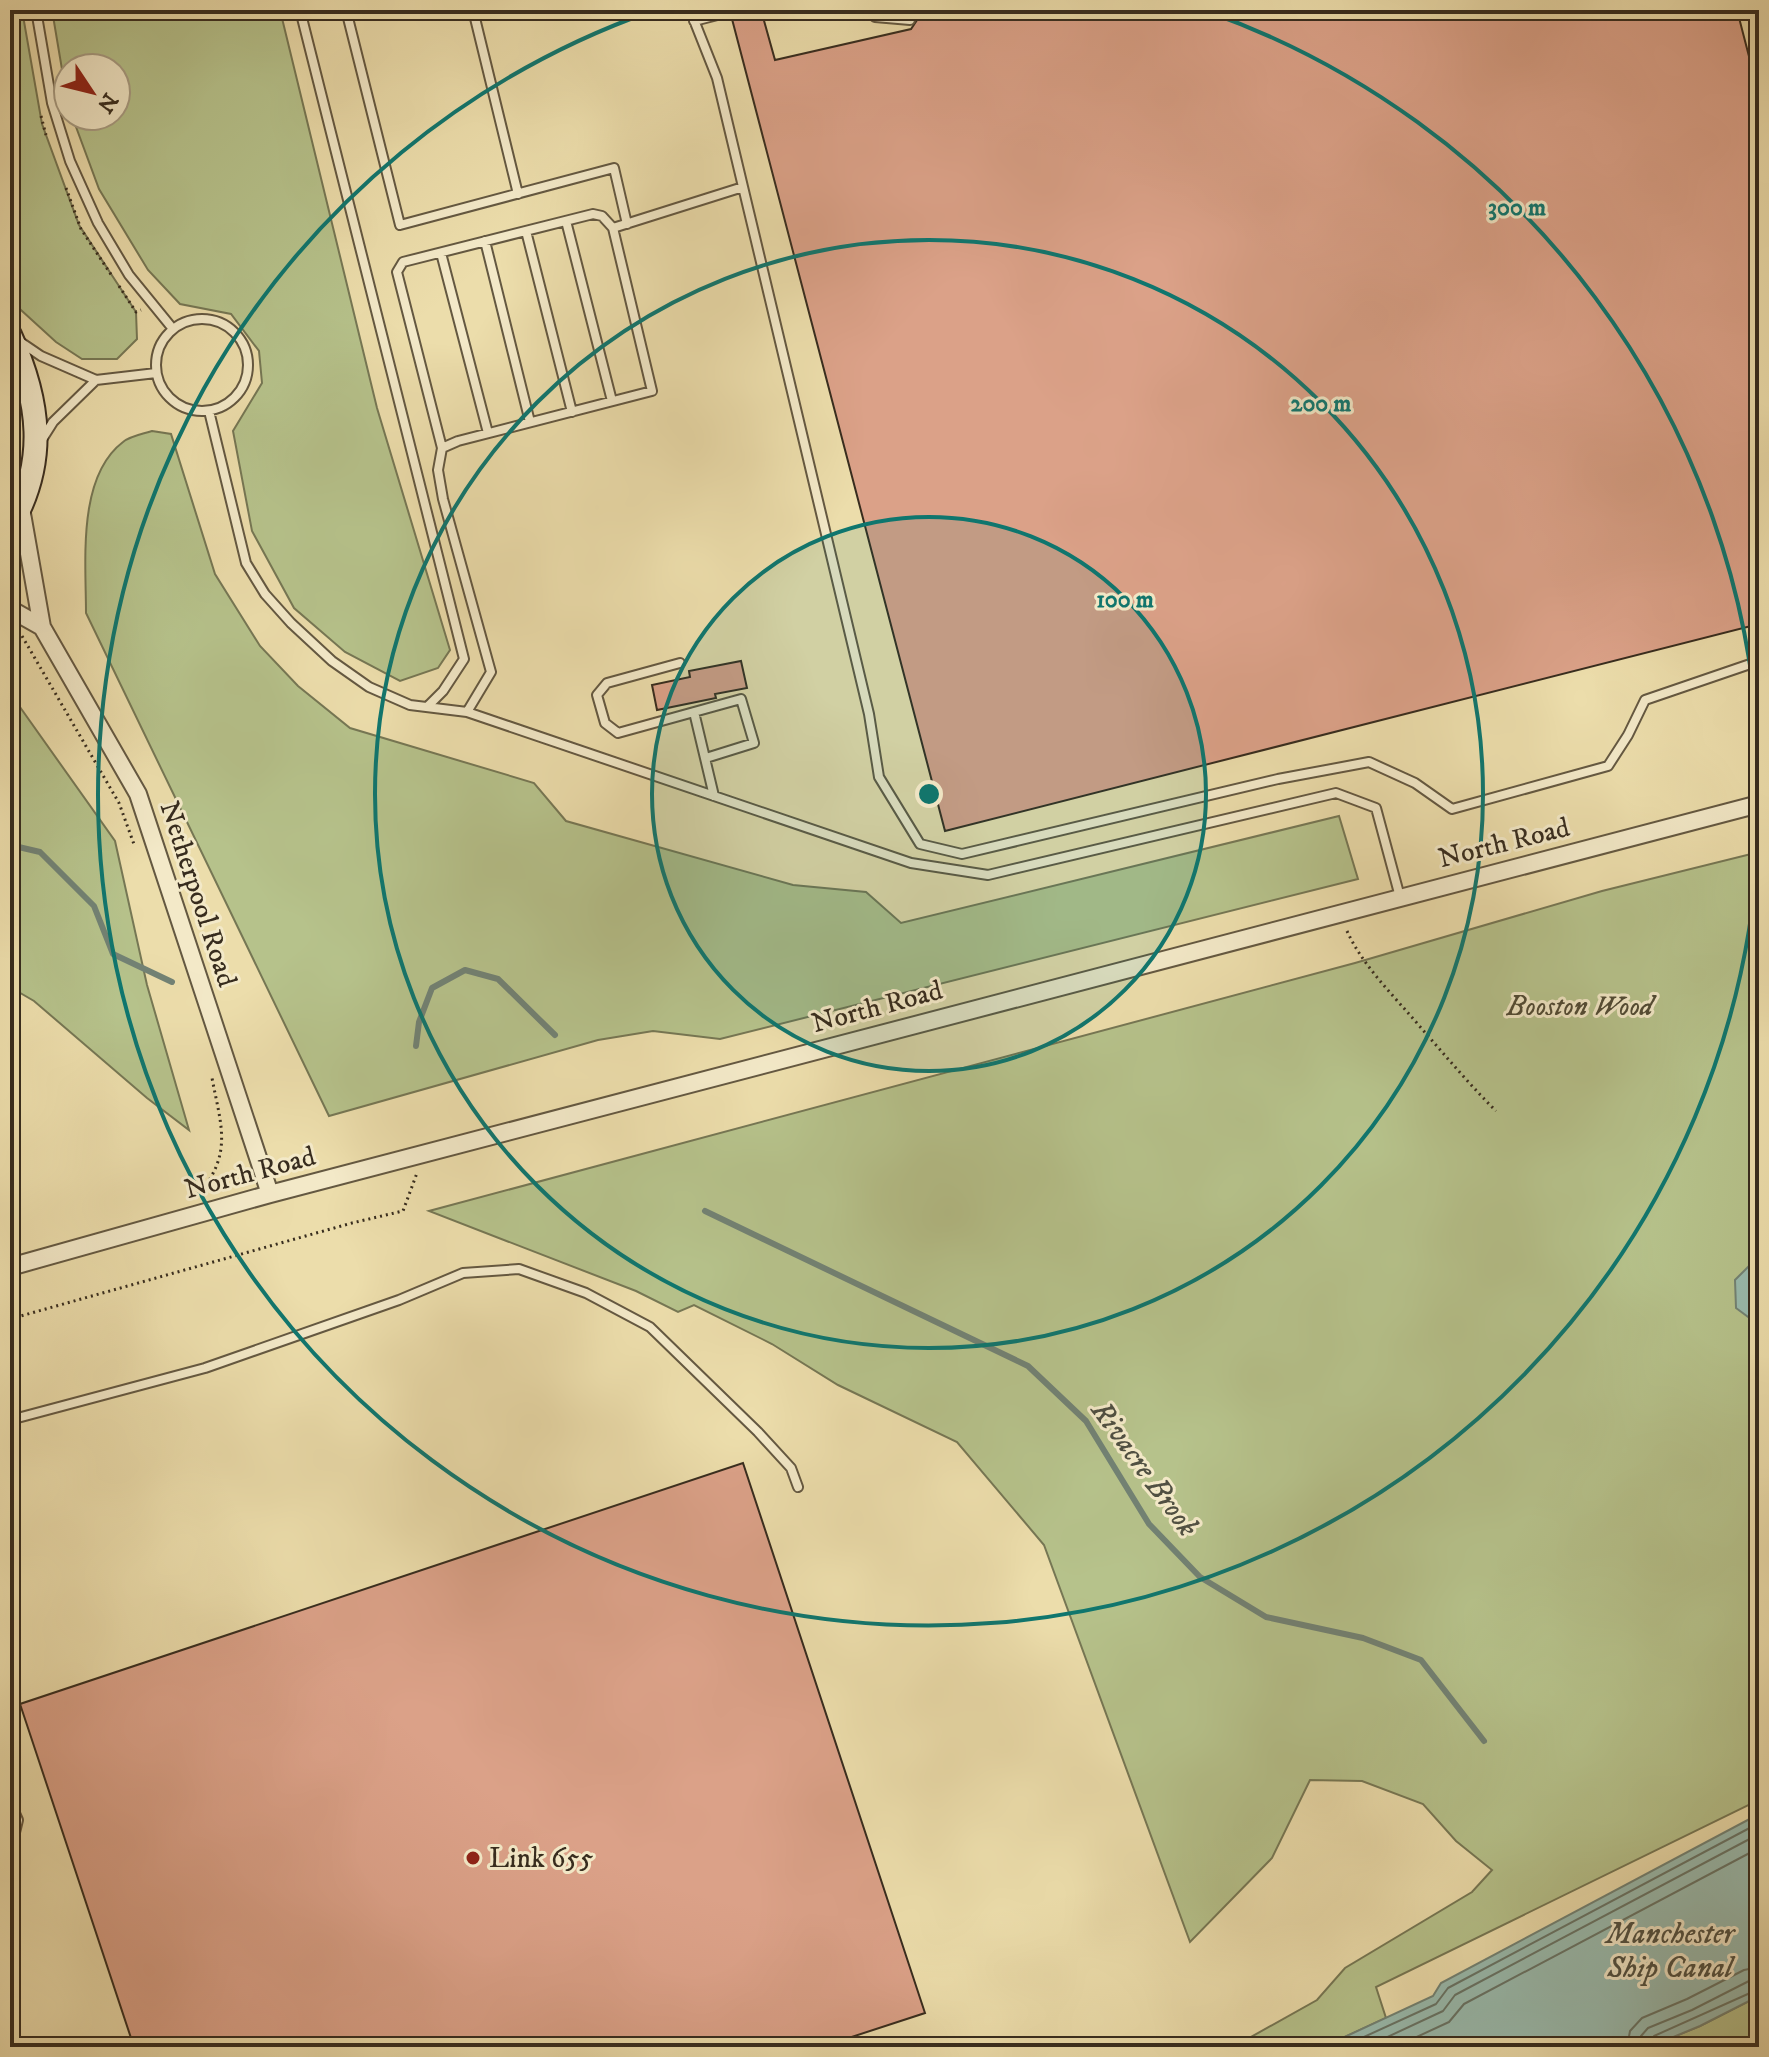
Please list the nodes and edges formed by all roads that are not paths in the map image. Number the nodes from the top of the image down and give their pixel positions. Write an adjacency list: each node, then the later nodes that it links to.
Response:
1 (36, 10): 19 (lane)
2 (300, 10): 35 (lane)
3 (346, 10): 12 (lane)
4 (473, 10): 12 (lane)
5 (690, 10): 10 (lane)
6 (737, 10): 8 (lane)
7 (872, 10): 9 (lane)
8 (720, 12): 10 (lane)
9 (910, 20)
10 (694, 21): 11 (lane)
11 (743, 187): 14 (lane); 33 (lane)
12 (518, 194): 14 (lane)
13 (566, 221): 15 (lane); 16 (lane); 23 (lane)
14 (627, 224): 15 (lane)
15 (613, 228): 23 (lane)
16 (526, 231): 17 (lane); 25 (lane)
17 (485, 241): 18 (lane); 26 (lane)
18 (441, 253): 27 (lane); 28 (lane)
19 (173, 329): 21 (lane); 24 (lane)
20 (10, 335): 22 (lane); 29 (main road)
21 (156, 373): 22 (lane); 24 (lane)
22 (96, 380): 29 (lane)
23 (612, 401): 25 (lane)
24 (209, 411): 35 (lane)
25 (572, 412): 26 (lane)
26 (530, 422): 27 (lane)
27 (488, 433): 28 (lane)
28 (442, 448): 36 (lane)
29 (36, 449): 30 (main road)
30 (16, 518): 32 (street, Netherpool Road)
31 (10, 609): 32 (street)
32 (42, 627): 42 (street, Netherpool Road)
33 (1759, 661)
34 (680, 663): 37 (lane)
35 (427, 707): 36 (lane)
36 (467, 712): 39 (lane)
37 (694, 712): 38 (lane); 38 (lane)
38 (706, 758): 39 (lane)
39 (714, 796): 41 (lane)
40 (1759, 804): 41 (street, North Road)
41 (1400, 897): 42 (street, North Road)
42 (270, 1194): 43 (street, North Road)
43 (10, 1267)
44 (10, 1420): 45 (lane)
45 (798, 1487)
46 (10, 1802): 47 (lane)
47 (10, 1853)

